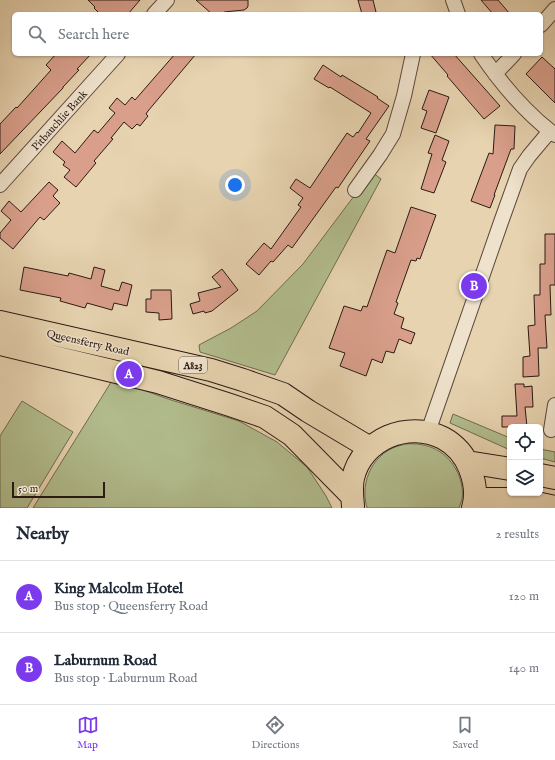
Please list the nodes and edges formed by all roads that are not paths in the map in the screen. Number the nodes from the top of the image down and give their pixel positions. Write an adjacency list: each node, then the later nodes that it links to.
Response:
1 (166, 0): 4 (street)
2 (453, 0): 5 (street)
3 (555, 9): 6 (street)
4 (156, 12)
5 (457, 12)
6 (543, 23)
7 (116, 56): 13 (street, Pitbauchlie Bank)
8 (413, 56): 14 (street)
9 (482, 56): 11 (street)
10 (512, 56): 11 (street)
11 (495, 74): 12 (street)
12 (552, 133): 19 (street)
13 (0, 185)
14 (355, 190)
15 (0, 322): 20 (main road, Queensferry Road / A823)
16 (0, 344): 25 (main road, Queensferry Road / A823)
17 (555, 405): 18 (street)
18 (551, 430)
19 (428, 432): 20 (main road, A823); 21 (main road, A823)
20 (370, 448): 25 (main road, A823)
21 (467, 462): 22 (main road); 26 (main road, A823)
22 (507, 469)
23 (543, 476): 24 (main road)
24 (555, 478)
25 (352, 502)
26 (474, 504): 27 (main road, A823)
27 (555, 507)

